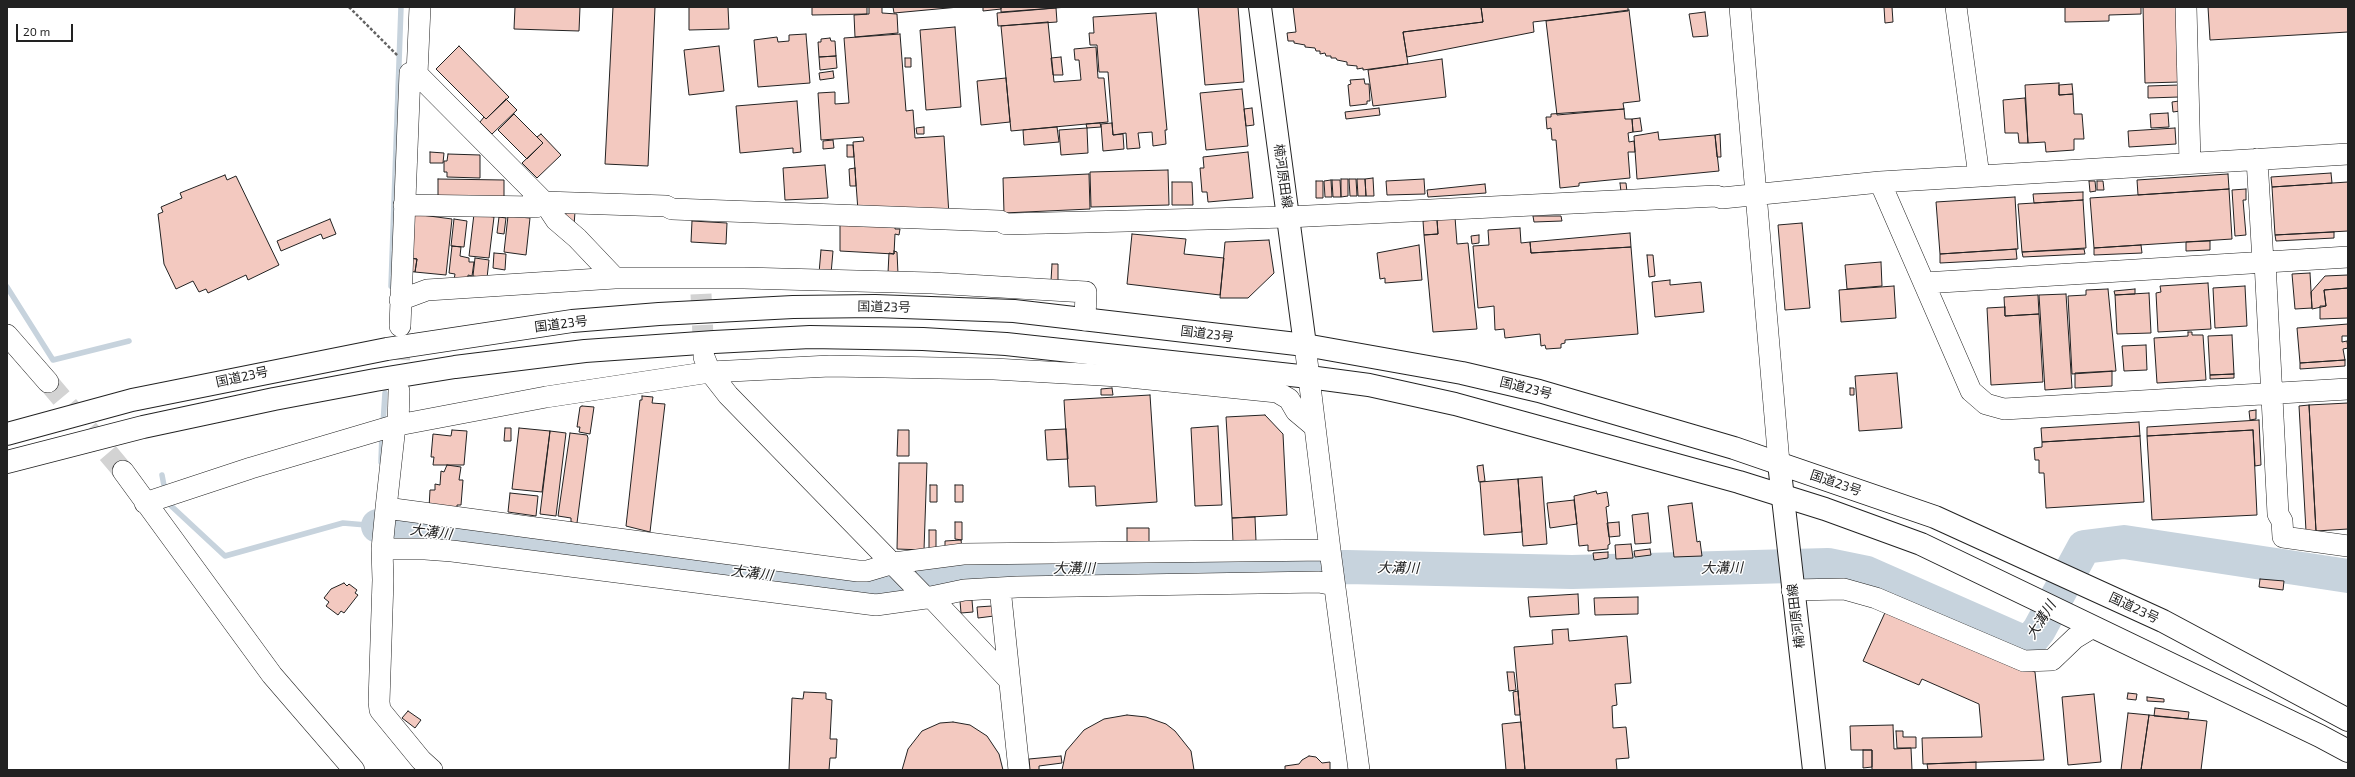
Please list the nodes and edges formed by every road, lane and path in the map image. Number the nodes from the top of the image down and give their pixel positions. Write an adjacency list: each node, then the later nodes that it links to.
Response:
1 (349, 7): 7 (path)
2 (420, 7): 8 (street)
3 (1260, 7): 17 (main road, 楠河原田線)
4 (1740, 7): 14 (street)
5 (1956, 7): 12 (street)
6 (2186, 7): 11 (street)
7 (396, 54)
8 (417, 74): 15 (street); 16 (street)
9 (2348, 154): 10 (street)
10 (2257, 159): 11 (street); 19 (street)
11 (2190, 163): 12 (street)
12 (1979, 176): 13 (street)
13 (1880, 182): 14 (street); 21 (street)
14 (1756, 195): 17 (street); 37 (street)
15 (544, 202): 16 (street); 17 (street); 20 (street)
16 (404, 205): 22 (street)
17 (1288, 217): 26 (main road, 楠河原田線)
18 (2348, 257): 19 (street)
19 (2264, 262): 21 (street); 32 (street)
20 (615, 278): 22 (street); 23 (street)
21 (1924, 284): 32 (street)
22 (400, 300): 24 (street)
23 (1085, 320): 26 (main road, 国道23号); 35 (main road, 国道23号)
24 (400, 326)
25 (7, 336): 29 (street)
26 (1305, 345): 28 (street); 37 (main road, 国道23号)
27 (707, 364): 33 (street); 34 (street); 45 (street)
28 (1309, 377): 34 (street); 36 (main road); 39 (main road)
29 (48, 382)
30 (2348, 389): 32 (street)
31 (399, 391): 33 (street)
32 (2272, 393): 42 (street)
33 (395, 426): 40 (street); 41 (street)
34 (1315, 428): 44 (street)
35 (7, 434)
36 (7, 462)
37 (1779, 463): 39 (main road, 楠河原田線); 52 (main road, 国道23号)
38 (123, 470): 40 (street)
39 (1783, 496): 47 (main road, 楠河原田線); 50 (main road)
40 (150, 501): 54 (street)
41 (385, 511): 43 (street); 45 (street)
42 (2348, 546)
43 (383, 547): 49 (street); 55 (street)
44 (1330, 553): 45 (street); 46 (street)
45 (896, 566): 49 (street)
46 (1334, 583): 48 (street); 57 (street)
47 (1792, 587): 50 (street); 58 (main road, 楠河原田線)
48 (1000, 588): 49 (street); 51 (street)
49 (927, 596): 51 (street)
50 (2093, 627): 53 (main road)
51 (1009, 680): 56 (street)
52 (2348, 720)
53 (2348, 752)
54 (354, 770)
55 (432, 770)
56 (1019, 770)
57 (1359, 770)
58 (1814, 770)

